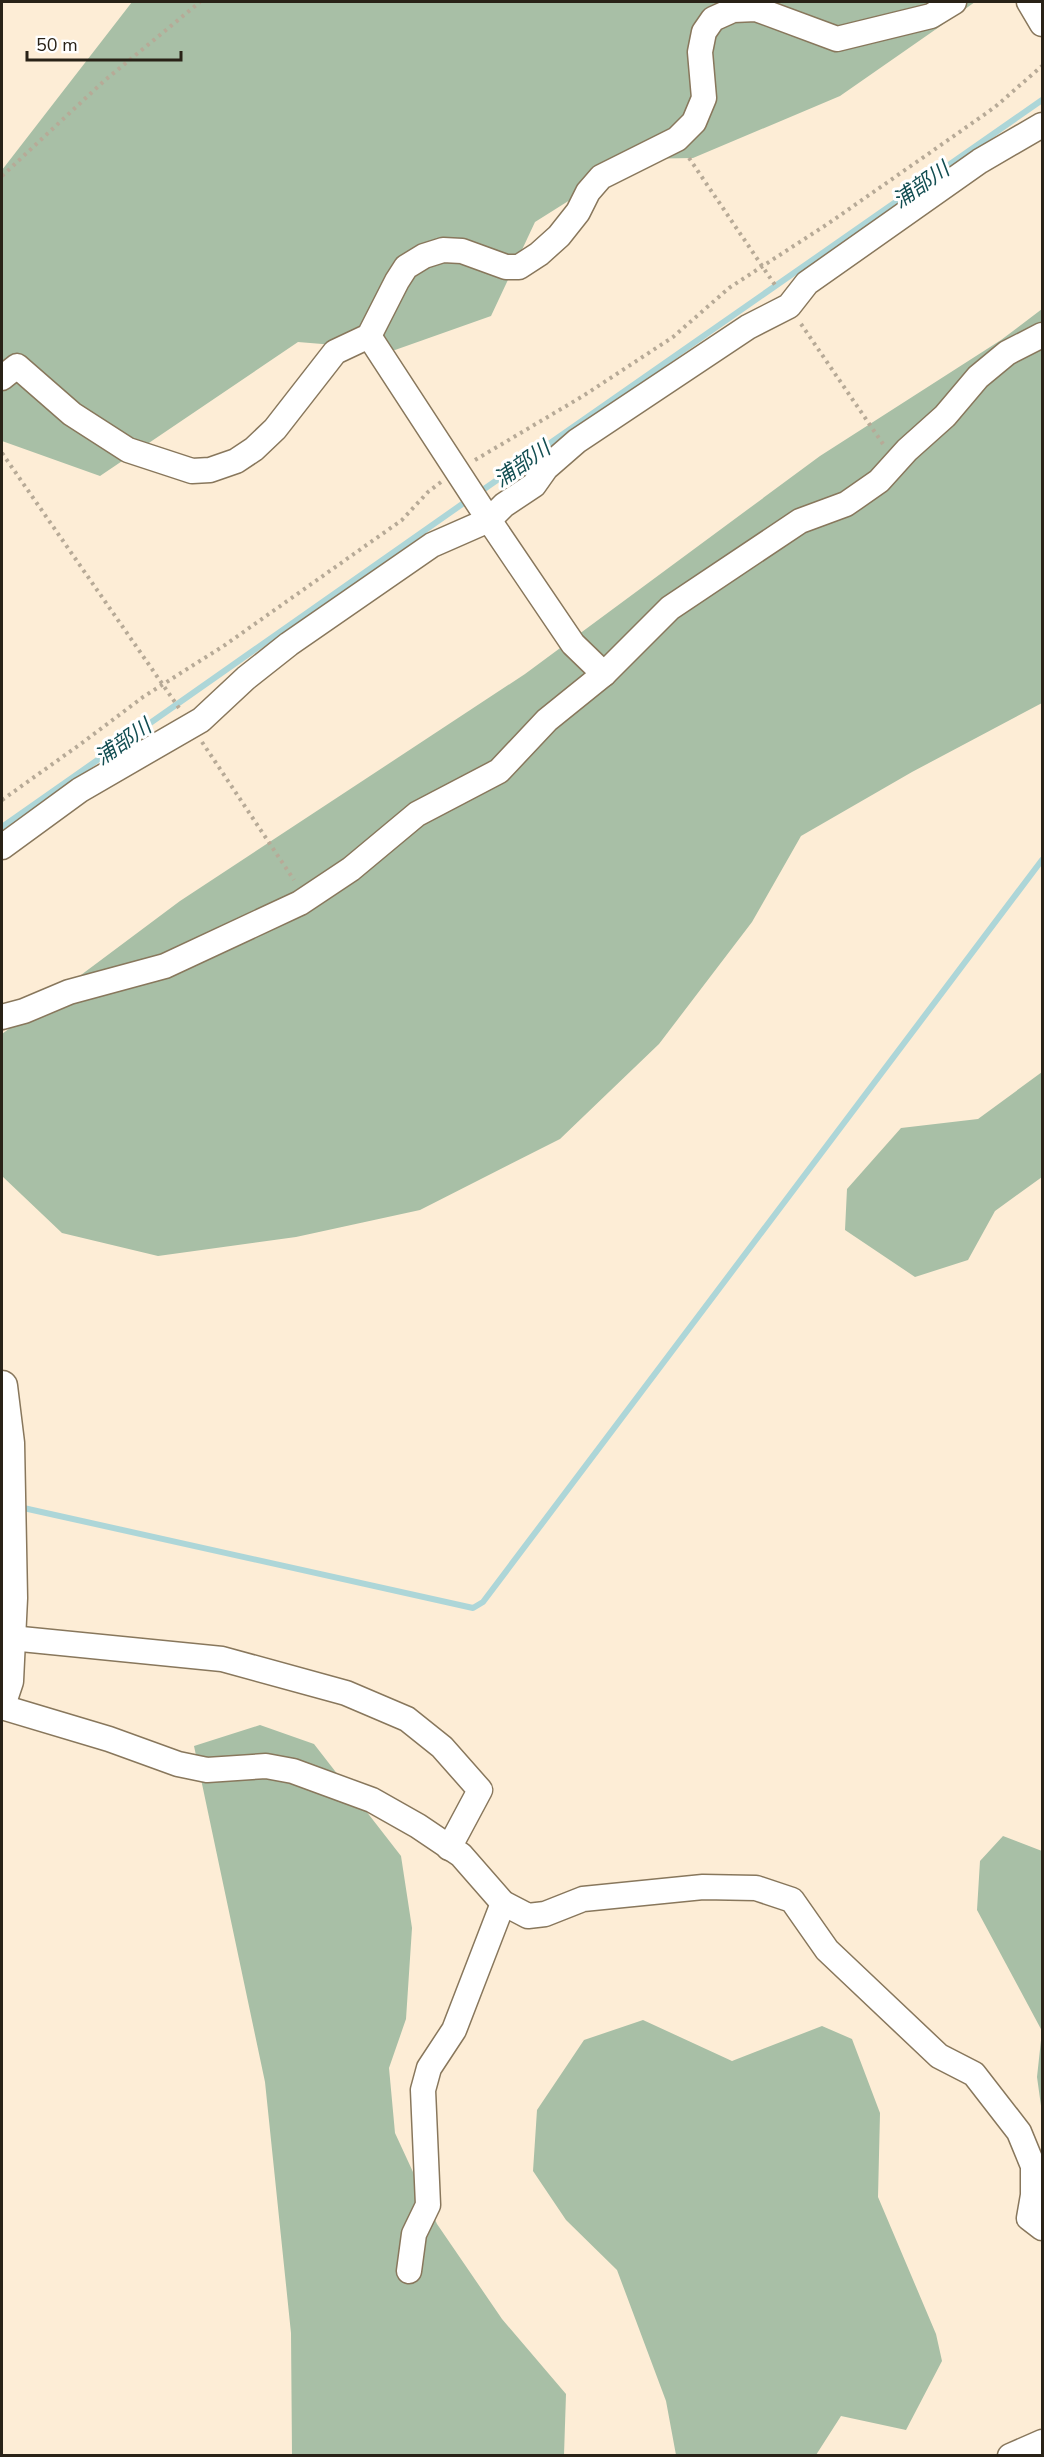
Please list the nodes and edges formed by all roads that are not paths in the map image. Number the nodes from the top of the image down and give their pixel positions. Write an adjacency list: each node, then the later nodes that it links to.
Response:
1 (954, 2): 6 (street)
2 (1029, 2): 3 (street)
3 (1042, 24)
4 (1042, 125): 8 (street)
5 (1042, 335): 9 (street)
6 (369, 336): 7 (street); 8 (street)
7 (2, 378)
8 (489, 520): 9 (street); 10 (street)
9 (604, 674): 11 (street)
10 (2, 847)
11 (2, 1017)
12 (2, 1386): 13 (street)
13 (8, 1650): 14 (street); 16 (street)
14 (2, 1699)
15 (2, 1707): 16 (street)
16 (449, 1848): 17 (street)
17 (503, 1903): 18 (street); 19 (street)
18 (1042, 2228)
19 (409, 2271)
20 (1042, 2442): 21 (street)
21 (1010, 2456)

